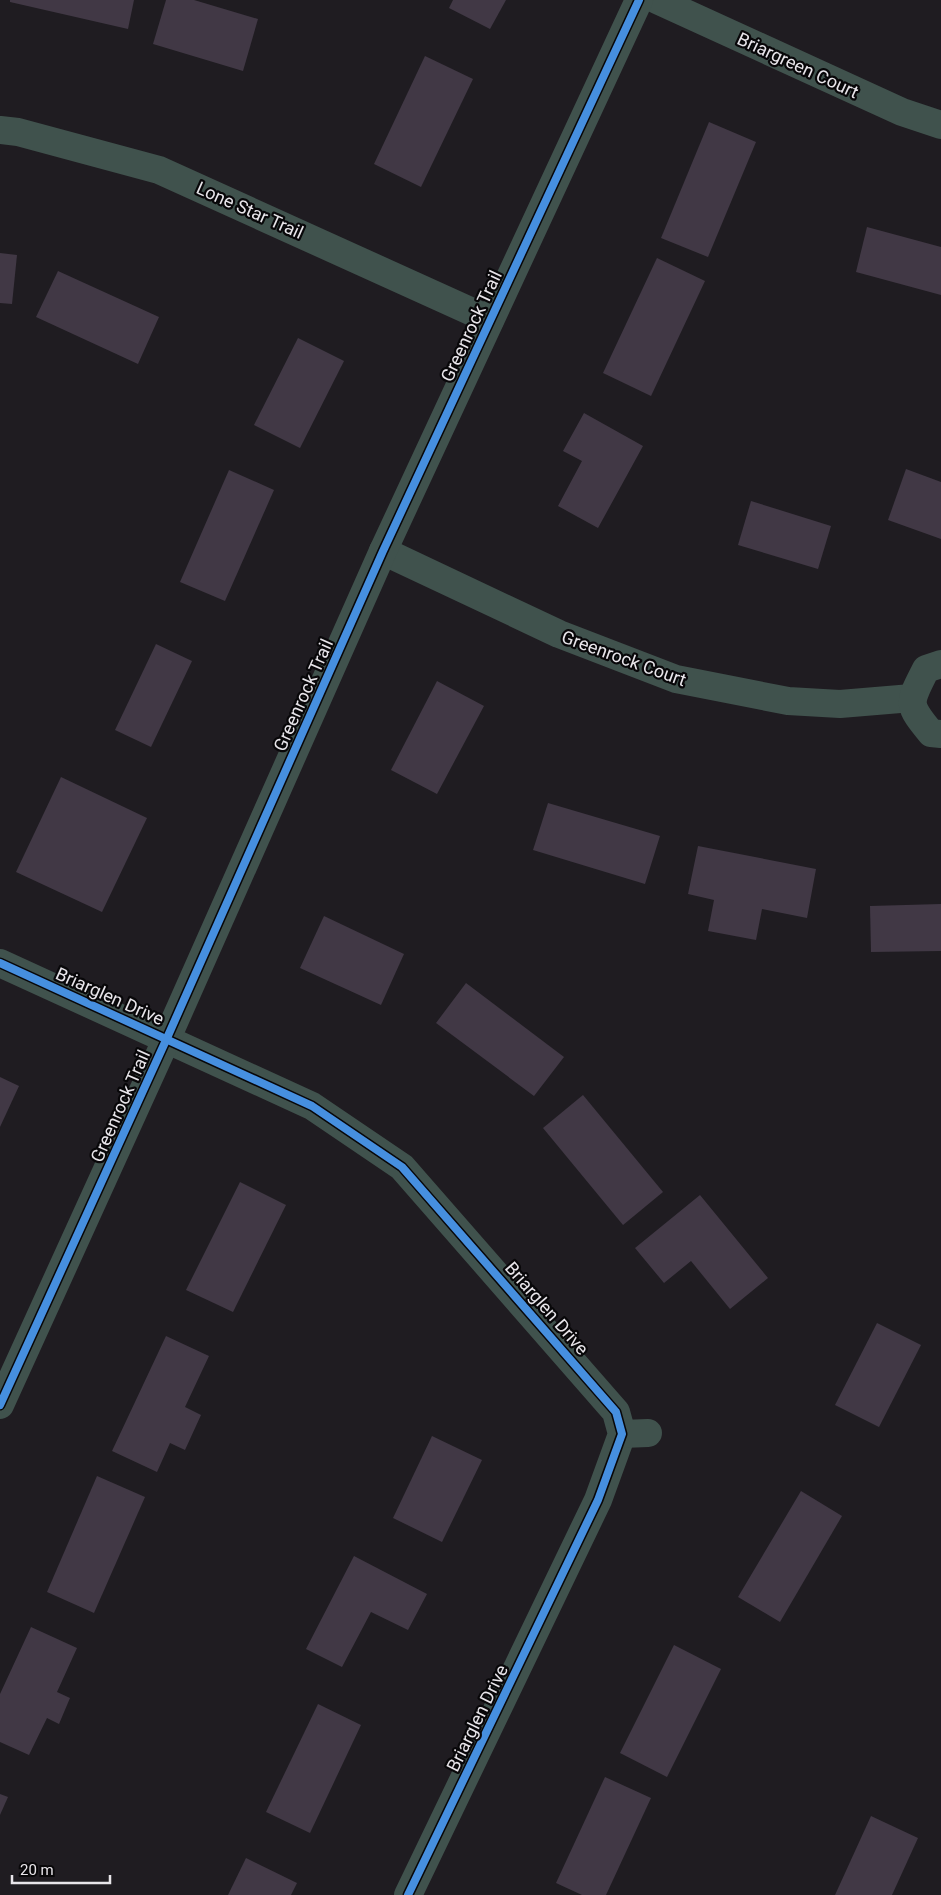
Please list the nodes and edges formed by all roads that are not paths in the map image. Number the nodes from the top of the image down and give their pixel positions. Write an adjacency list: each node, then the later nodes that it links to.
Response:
1 (639, 0): 5 (street, Greenrock Trail)
2 (657, 0): 3 (street, Briargreen Court)
3 (941, 124)
4 (0, 130): 5 (street, Lone Star Trail)
5 (490, 320): 6 (street, Greenrock Trail)
6 (383, 551): 8 (street, Greenrock Court); 11 (street, Greenrock Trail)
7 (941, 664): 8 (street)
8 (912, 698): 9 (street)
9 (941, 734)
10 (0, 963): 11 (street, Briarglen Drive)
11 (167, 1038): 12 (street, Greenrock Trail); 14 (street, Briarglen Drive)
12 (0, 1404)
13 (648, 1433): 14 (street)
14 (622, 1434): 15 (street, Briarglen Drive)
15 (408, 1895)

